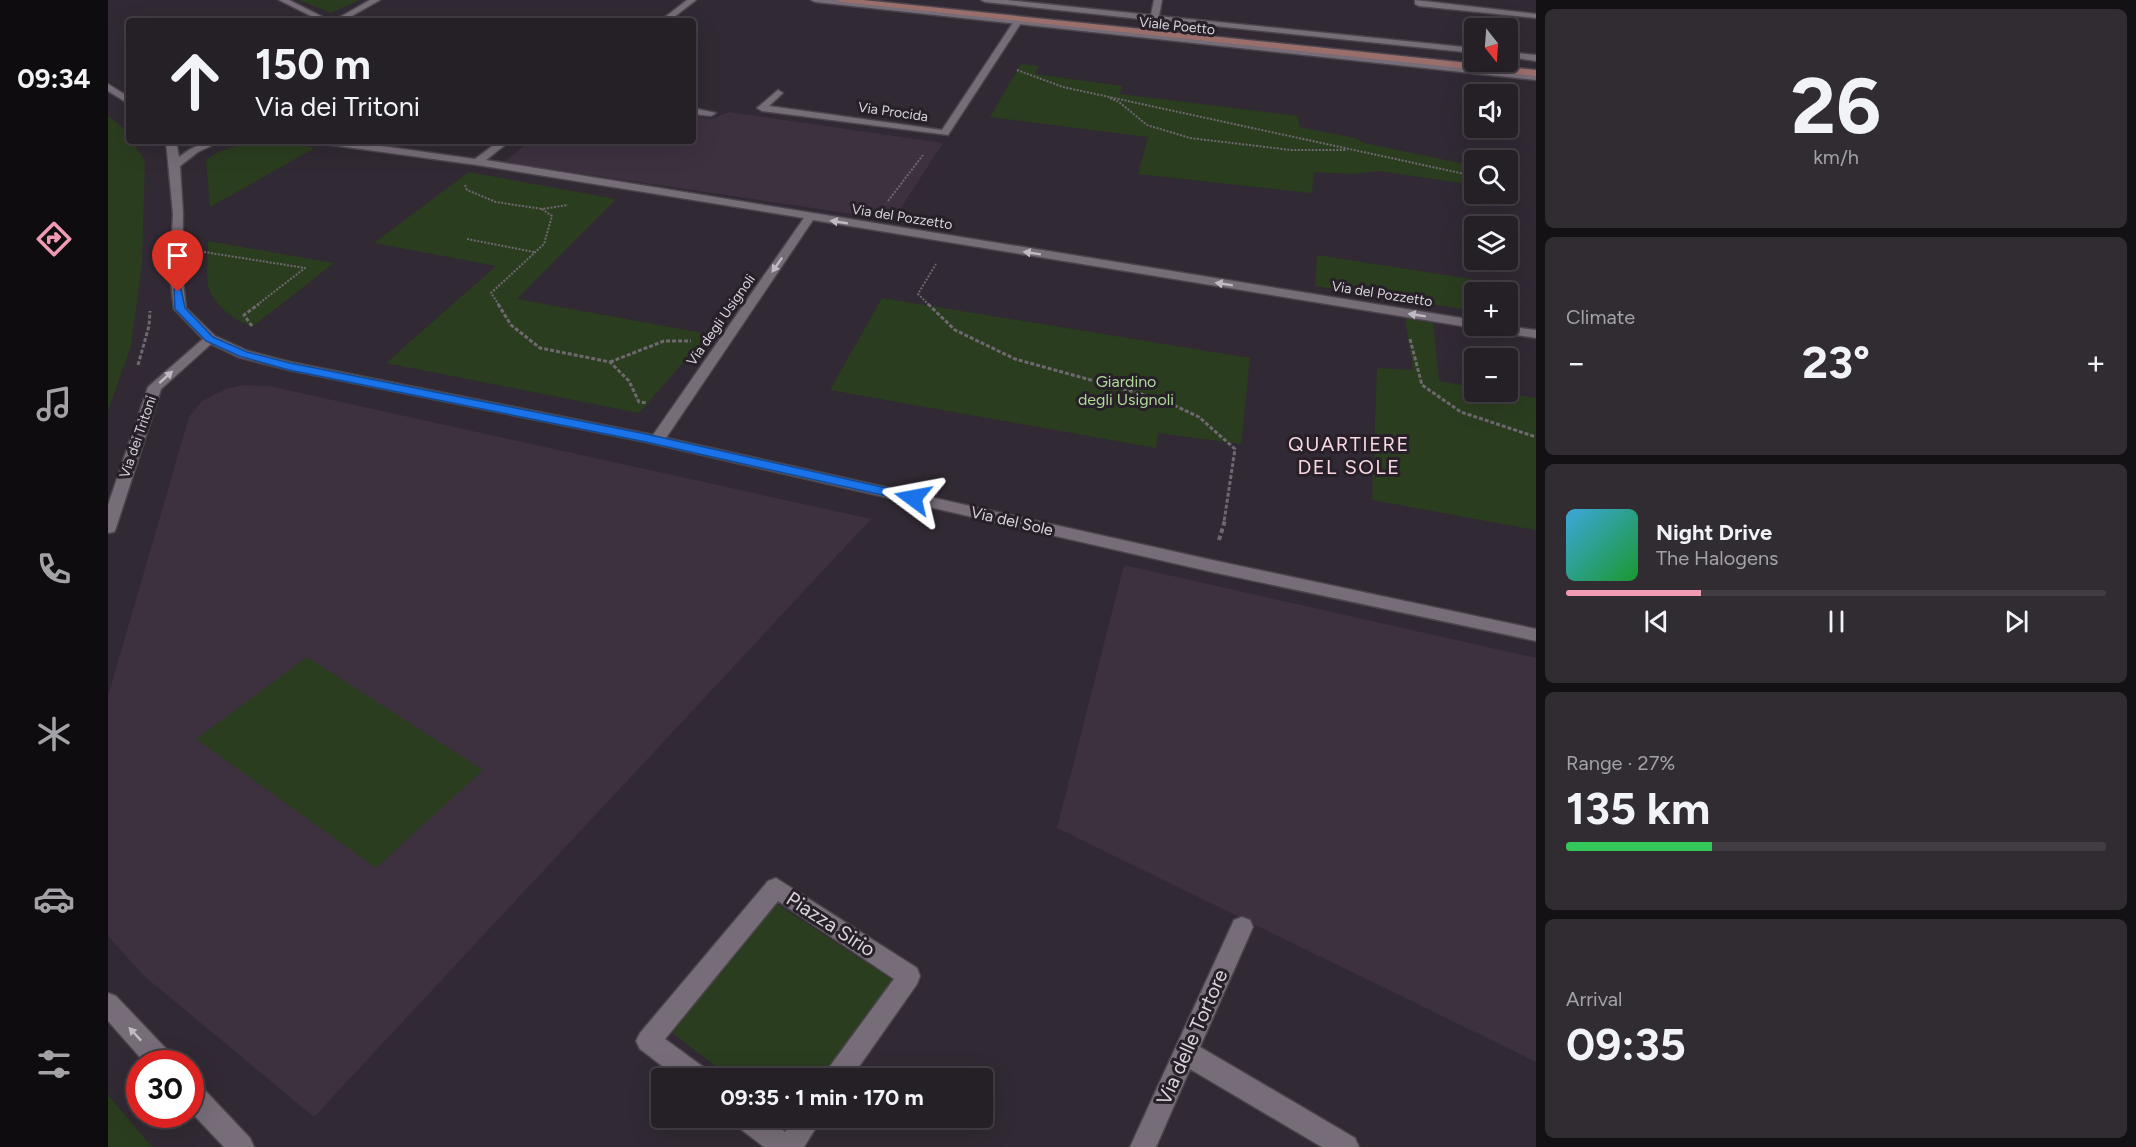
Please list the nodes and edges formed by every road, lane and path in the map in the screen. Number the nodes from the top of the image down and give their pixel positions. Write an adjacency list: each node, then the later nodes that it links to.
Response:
1 (283, 0): 11 (street)
2 (376, 0): 12 (street)
3 (692, 0): 13 (street)
4 (814, 0): 14 (street, Viale Poetto)
5 (841, 0): 14 (main road, Viale Poetto)
6 (931, 0): 15 (main road, Viale Poetto)
7 (985, 0): 15 (street)
8 (1158, 0): 15 (street)
9 (1419, 0): 10 (street)
10 (1536, 16)
11 (321, 18)
12 (343, 18)
13 (667, 18)
14 (1018, 21): 21 (street, Via Procida); 23 (street, Viale Poetto)
15 (1154, 21): 16 (street); 17 (main road, Viale Poetto)
16 (1464, 50)
17 (1464, 56)
18 (1518, 56): 19 (street)
19 (1536, 58)
20 (1518, 62): 22 (main road)
21 (990, 64): 26 (path); 30 (street, Via Procida)
22 (1536, 64)
23 (1536, 75)
24 (108, 87): 27 (street)
25 (778, 93): 30 (street, Via Procida)
26 (1104, 95): 35 (path); 35 (path)
27 (126, 99)
28 (696, 111): 29 (street)
29 (711, 113)
30 (939, 132): 41 (path)
31 (172, 144): 38 (street)
32 (209, 144): 38 (street)
33 (346, 144): 36 (street, Via del Pozzetto)
34 (501, 144): 37 (street)
35 (1353, 150): 39 (path)
36 (454, 159): 37 (street, Via del Pozzetto); 42 (path)
37 (477, 162): 40 (street, Via del Pozzetto)
38 (175, 165): 46 (street)
39 (1464, 174)
40 (626, 187): 42 (path); 43 (street, Via del Pozzetto)
41 (878, 200)
42 (542, 209): 47 (path)
43 (810, 217): 45 (street, Via del Pozzetto, one-way to 43); 55 (street, Via degli Usignoli, one-way to 55)
44 (466, 239): 47 (path)
45 (950, 240): 49 (street, Via del Pozzetto, one-way to 45); 62 (path)
46 (176, 247): 52 (path); 54 (street)
47 (535, 252): 56 (path)
48 (150, 304): 57 (path)
49 (1403, 313): 50 (street, Via del Pozzetto, one-way to 49); 59 (path)
50 (1464, 322)
51 (1518, 331): 53 (street)
52 (257, 334)
53 (1536, 334)
54 (210, 339): 60 (street, Via del Sole); 61 (street, Via dei Tritoni, one-way to 54)
55 (725, 340): 56 (path); 58 (street, Via degli Usignoli)
56 (610, 362): 58 (path)
57 (136, 374)
58 (678, 408): 60 (street, Via degli Usignoli)
59 (1536, 437)
60 (657, 440): 62 (street, Via del Sole)
61 (108, 528)
62 (1212, 566): 63 (street, Via del Sole)
63 (1536, 634)
64 (1242, 927): 67 (street, Via delle Tortore)
65 (108, 1004): 66 (street, one-way to 65)
66 (150, 1050)
67 (1185, 1052): 75 (street, Via delle Tortore); 76 (street)
68 (684, 1068): 69 (street, Piazza Sirio)
69 (844, 1068)
70 (204, 1108): 73 (street)
71 (761, 1128): 74 (street)
72 (802, 1128): 74 (street)
73 (241, 1147)
74 (787, 1147)
75 (1143, 1147)
76 (1346, 1147)

